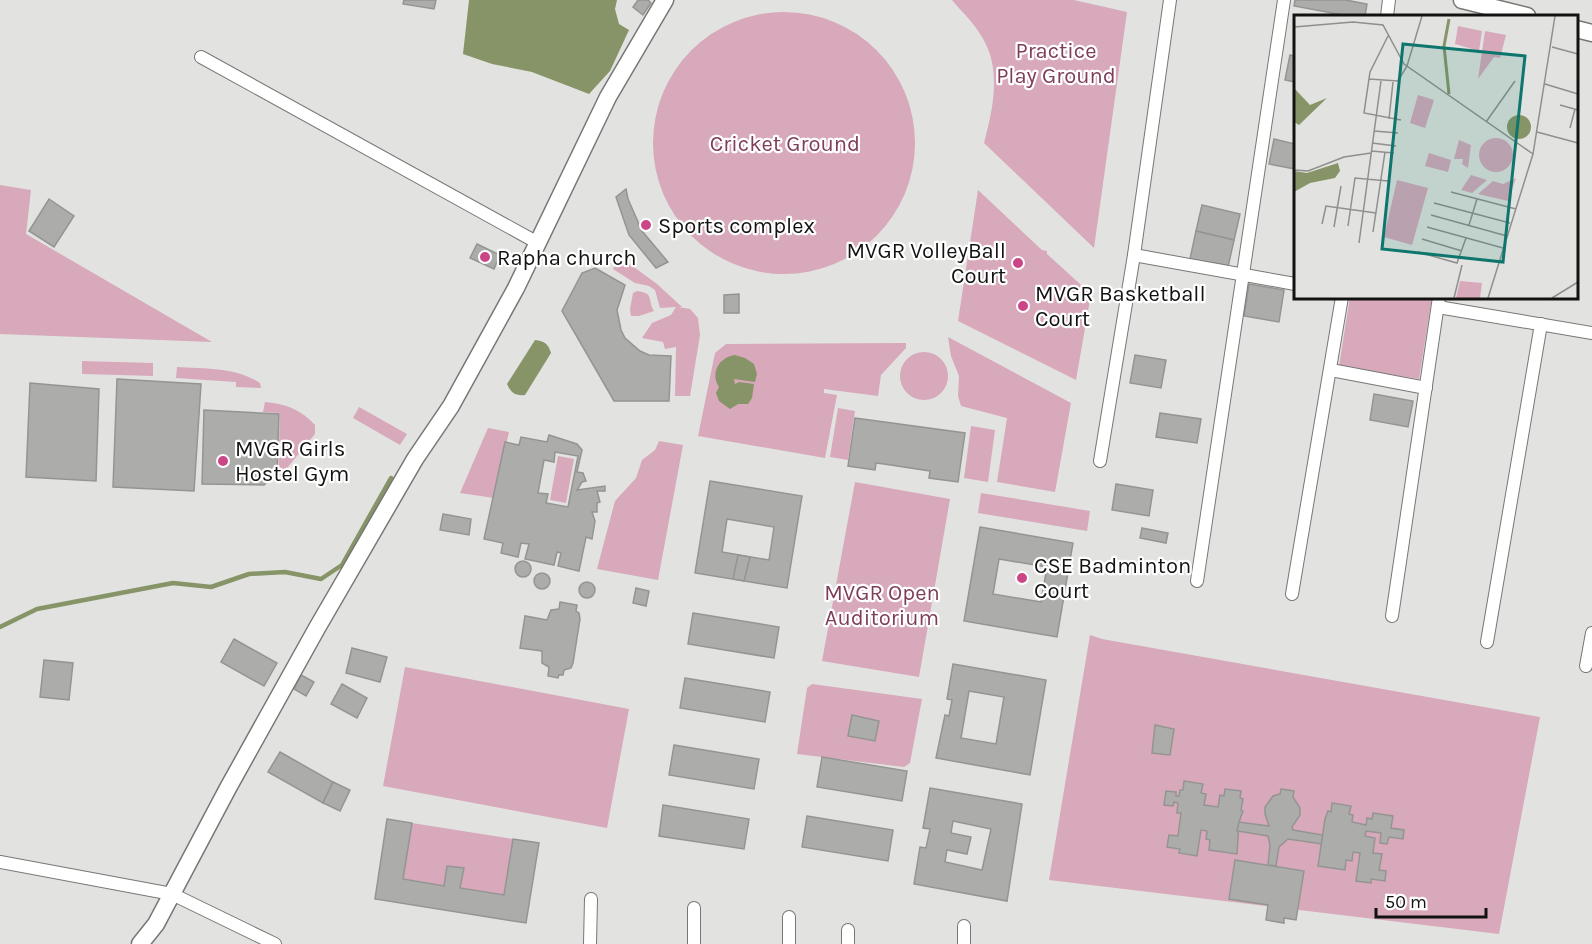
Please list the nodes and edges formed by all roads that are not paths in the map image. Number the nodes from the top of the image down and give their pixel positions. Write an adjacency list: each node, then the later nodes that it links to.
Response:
1 (665, 0): 12 (street)
2 (1170, 0): 13 (street)
3 (1284, 0): 14 (street)
4 (1389, 0): 7 (street)
5 (1462, 0): 6 (street)
6 (1486, 11): 8 (street)
7 (1387, 15)
8 (1519, 15)
9 (1577, 29): 10 (street)
10 (1592, 33)
11 (201, 57): 12 (street)
12 (538, 243): 30 (street)
13 (1134, 255): 14 (street); 22 (street)
14 (1243, 275): 15 (street); 23 (street)
15 (1294, 284)
16 (1342, 298): 20 (street)
17 (1439, 302): 18 (street); 21 (street)
18 (1541, 324): 19 (street); 27 (street)
19 (1592, 333)
20 (1331, 370): 21 (street); 24 (street)
21 (1426, 388): 25 (street)
22 (1100, 461)
23 (1197, 581)
24 (1292, 594)
25 (1392, 616)
26 (1592, 633): 28 (street)
27 (1487, 642)
28 (1586, 666)
29 (0, 862): 30 (street)
30 (172, 894): 36 (street); 37 (street)
31 (591, 898): 38 (street)
32 (694, 909): 39 (street)
33 (789, 917): 40 (street)
34 (964, 926): 42 (street)
35 (848, 930): 41 (street)
36 (140, 944)
37 (275, 944)
38 (590, 944)
39 (694, 944)
40 (789, 944)
41 (848, 944)
42 (964, 944)

